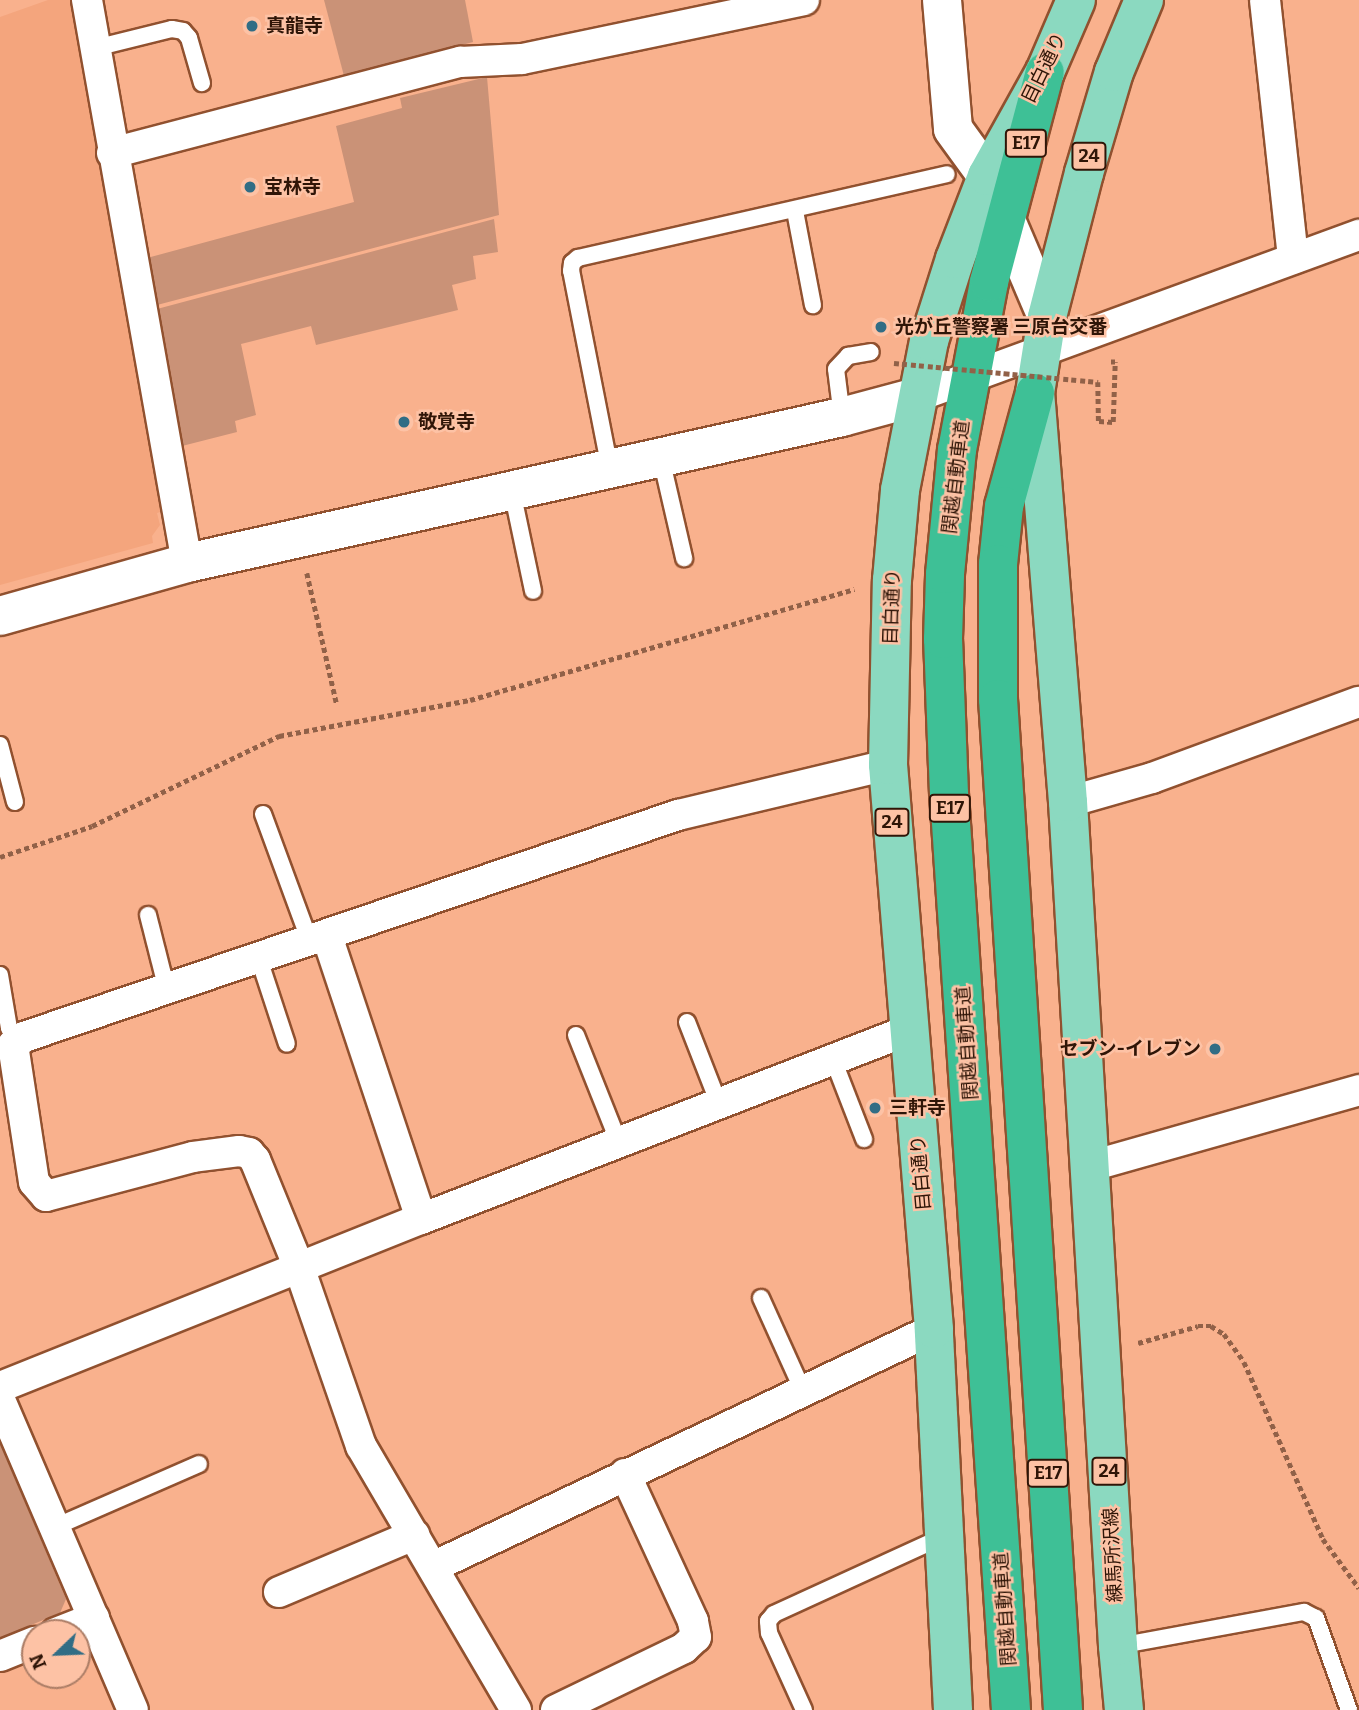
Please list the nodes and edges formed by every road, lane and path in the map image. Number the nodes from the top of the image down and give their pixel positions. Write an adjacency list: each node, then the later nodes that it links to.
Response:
1 (87, 0): 8 (street)
2 (804, 0): 7 (street)
3 (942, 0): 13 (street)
4 (1076, 0): 9 (main road, 目白通り / 24)
5 (1144, 0): 19 (main road, 24)
6 (1265, 0): 17 (street)
7 (737, 6): 11 (street)
8 (95, 48): 10 (lane); 11 (street)
9 (1045, 72): 13 (main road, 目白通り / 24); 15 (highway, E17)
10 (202, 83)
11 (112, 153): 32 (street)
12 (947, 174): 14 (lane)
13 (987, 176): 15 (street); 25 (main road, 目白通り / 24)
14 (795, 211): 18 (lane); 28 (lane)
15 (1007, 215): 19 (street); 23 (highway, E17)
16 (1359, 235): 17 (street)
17 (1293, 258): 19 (street)
18 (813, 305)
19 (1044, 333): 23 (street); 24 (main road, 24)
20 (872, 352): 26 (lane)
21 (1115, 362): 22 (path, bridge)
22 (894, 363)
23 (971, 377): 25 (street); 86 (highway, 関越自動車道 / E17)
24 (1035, 393): 41 (main road, 24); 87 (highway, E17)
25 (916, 397): 26 (street); 39 (main road, 目白通り / 24)
26 (842, 417): 27 (street)
27 (661, 458): 28 (street); 31 (lane)
28 (611, 469): 29 (street)
29 (512, 491): 30 (street); 34 (lane)
30 (299, 539): 32 (street); 37 (path)
31 (684, 558)
32 (187, 563): 35 (street)
33 (861, 587): 43 (path)
34 (533, 591)
35 (0, 616)
36 (1359, 702): 41 (street)
37 (337, 705)
38 (0, 745): 40 (lane)
39 (888, 765): 45 (street); 50 (main road, 目白通り / 24)
40 (15, 802)
41 (1068, 802): 59 (main road, 24)
42 (263, 814): 45 (lane)
43 (0, 858)
44 (148, 915): 48 (lane)
45 (318, 939): 46 (street); 60 (street)
46 (259, 959): 48 (street); 53 (lane)
47 (0, 975): 52 (lane)
48 (167, 990): 52 (street)
49 (687, 1022): 56 (lane)
50 (909, 1030): 54 (street); 63 (main road, 目白通り / 24)
51 (576, 1035): 58 (lane)
52 (16, 1040): 61 (street)
53 (288, 1044)
54 (834, 1059): 56 (street); 57 (lane)
55 (1359, 1090): 59 (street)
56 (719, 1104): 58 (street)
57 (864, 1139)
58 (619, 1143): 60 (street)
59 (1091, 1166): 64 (main road, 練馬所沢線 / 24)
60 (421, 1219): 61 (street)
61 (300, 1270): 65 (street); 71 (street)
62 (761, 1298): 66 (lane)
63 (933, 1329): 66 (street); 72 (main road, 24)
64 (1103, 1355): 74 (path); 78 (main road, 練馬所沢線 / 24)
65 (0, 1387)
66 (803, 1391): 69 (street)
67 (0, 1399): 70 (street)
68 (199, 1464): 70 (lane)
69 (625, 1474): 73 (street); 83 (street)
70 (55, 1527): 76 (street)
71 (414, 1535): 73 (street); 75 (street)
72 (944, 1535): 84 (lane); 85 (main road, 24)
73 (433, 1567): 82 (street)
74 (1359, 1588)
75 (279, 1592)
76 (94, 1618): 77 (street); 81 (street)
77 (91, 1619)
78 (1118, 1646): 88 (main road, 練馬所沢線 / 24); 89 (lane)
79 (21, 1648): 80 (street)
80 (0, 1656)
81 (133, 1710)
82 (516, 1710)
83 (556, 1710)
84 (804, 1710)
85 (953, 1710)
86 (1011, 1710)
87 (1063, 1710)
88 (1124, 1710)
89 (1349, 1710)

